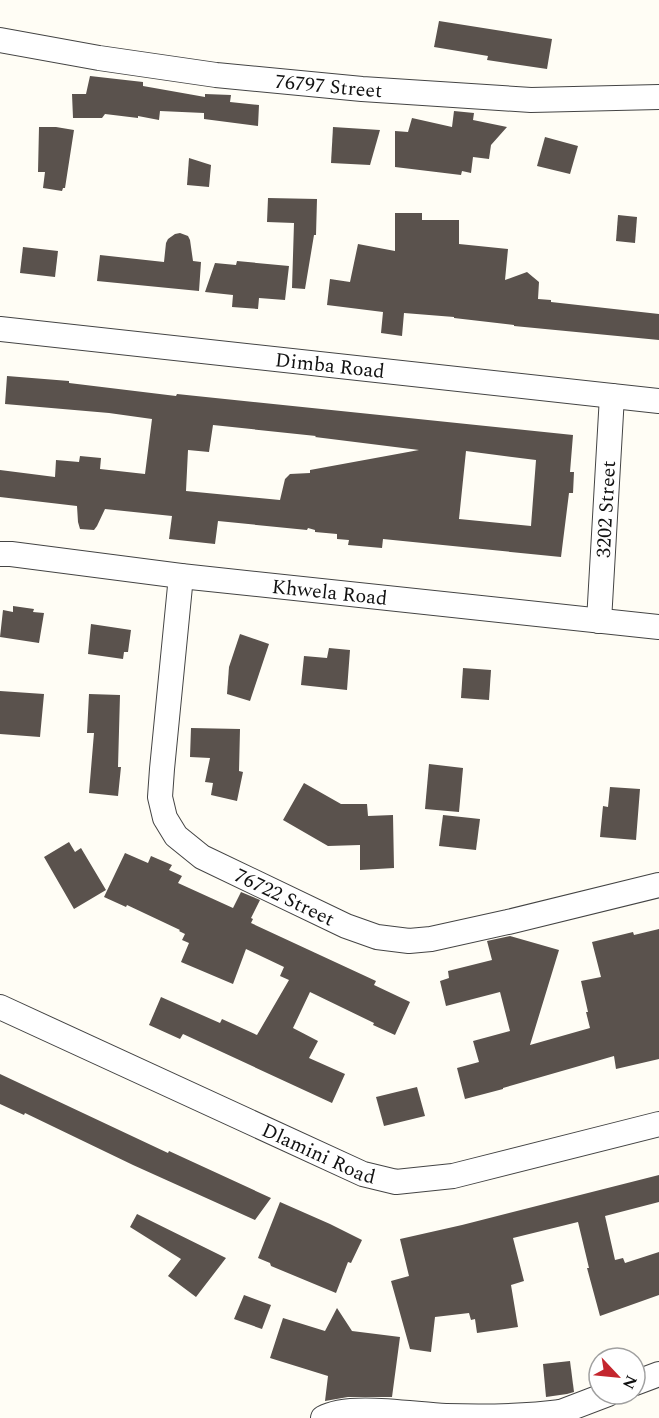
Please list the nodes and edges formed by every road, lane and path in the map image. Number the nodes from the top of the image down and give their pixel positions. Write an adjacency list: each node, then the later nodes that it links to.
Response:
1 (0, 40): 2 (street, 76797 Street)
2 (659, 97)
3 (0, 329): 4 (street, Dimba Road)
4 (612, 396): 5 (street, Dimba Road); 8 (street, 3202 Street)
5 (659, 401)
6 (0, 554): 7 (street, Khwela Road)
7 (181, 576): 8 (street, Khwela Road); 10 (street, 76722 Street)
8 (599, 621): 9 (street, Khwela Road)
9 (659, 627)
10 (659, 885)
11 (0, 1006): 12 (street, Dlamini Road)
12 (659, 1124)
13 (587, 1404): 14 (street)
14 (562, 1415): 15 (street)
15 (324, 1418)

